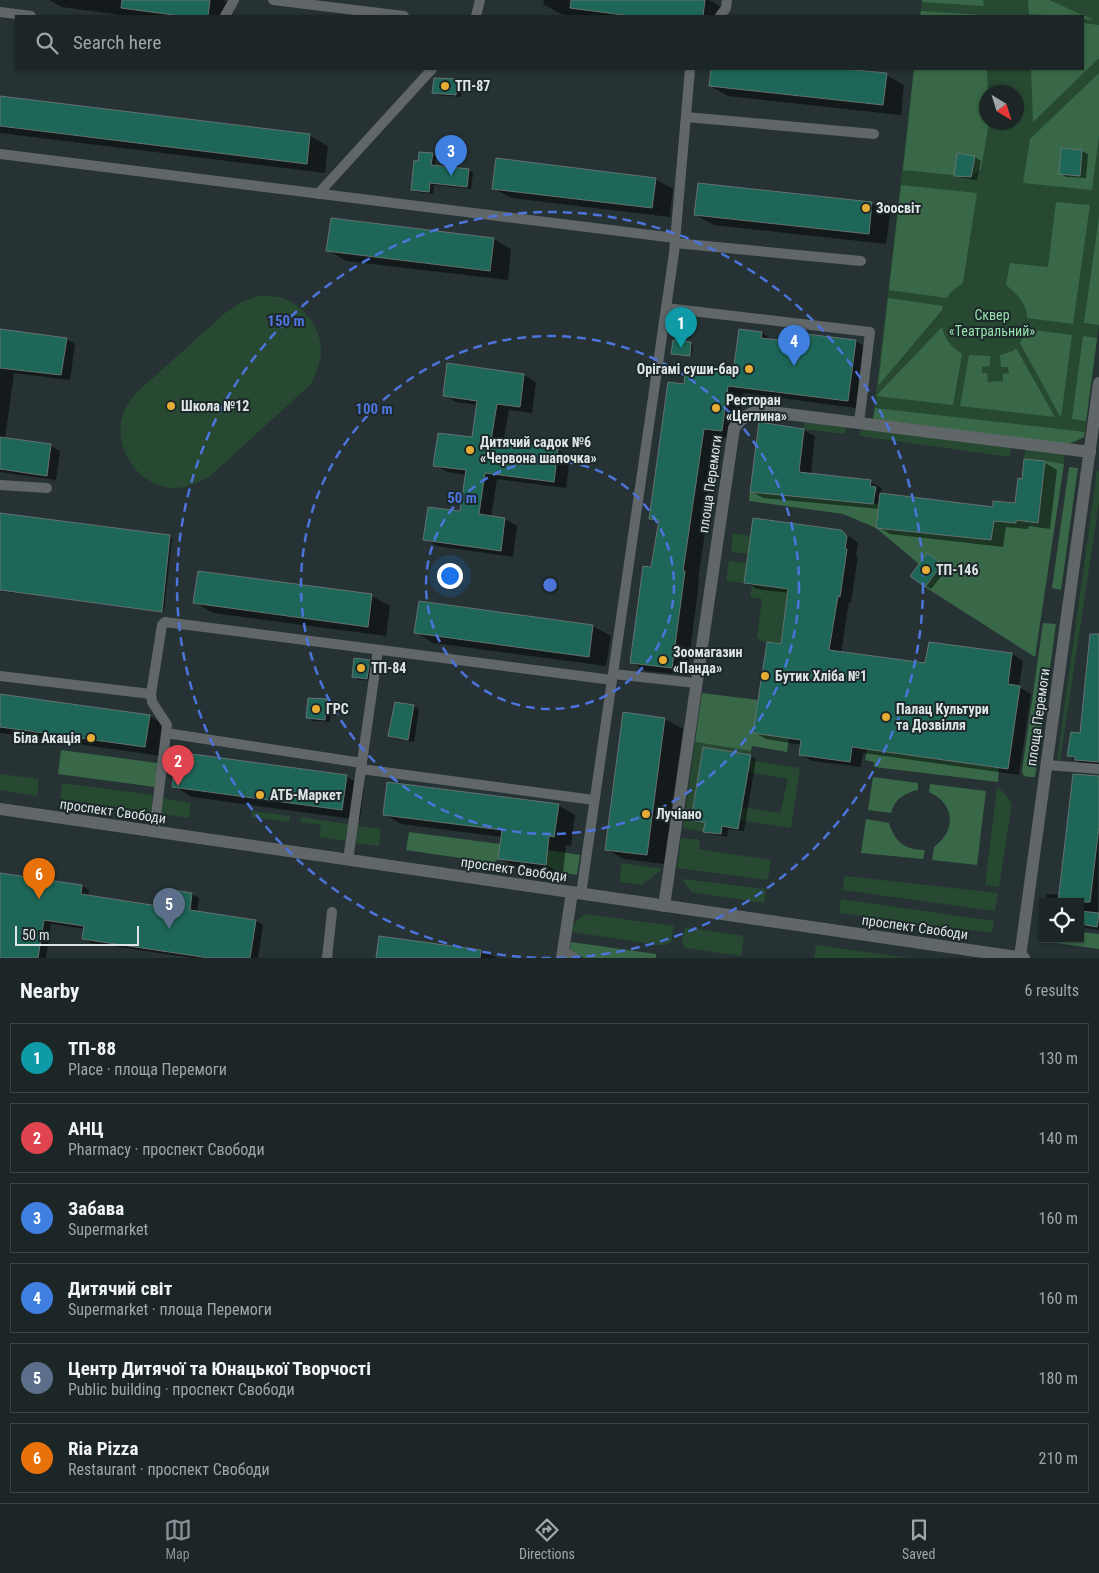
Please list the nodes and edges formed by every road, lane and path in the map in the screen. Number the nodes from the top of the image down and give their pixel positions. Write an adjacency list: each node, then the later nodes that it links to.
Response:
1 (273, 0): 8 (lane)
2 (480, 0): 9 (lane)
3 (727, 0): 10 (lane)
4 (233, 1): 7 (lane)
5 (0, 12): 6 (lane)
6 (23, 15)
7 (226, 15)
8 (396, 15)
9 (476, 15)
10 (721, 15)
11 (431, 70): 16 (lane)
12 (690, 70): 13 (lane)
13 (686, 116): 14 (lane); 17 (lane)
14 (874, 134)
15 (0, 154): 16 (lane)
16 (318, 194): 17 (lane)
17 (675, 241): 18 (lane); 19 (lane)
18 (861, 261)
19 (666, 308): 21 (lane); 27 (lane)
20 (1099, 383): 22 (street, площа Перемоги)
21 (859, 423): 22 (street, площа Перемоги); 28 (street, площа Перемоги)
22 (1093, 444): 31 (street, площа Перемоги)
23 (0, 485): 24 (lane)
24 (47, 488)
25 (378, 650): 27 (lane); 29 (lane); 32 (lane)
26 (0, 676): 29 (lane)
27 (612, 677): 28 (lane); 34 (lane)
28 (696, 684): 39 (street, площа Перемоги)
29 (151, 694): 30 (lane)
30 (166, 733): 32 (lane); 36 (lane)
31 (1047, 765): 33 (lane); 45 (street, площа Перемоги)
32 (362, 766): 34 (lane); 37 (lane)
33 (1099, 769)
34 (594, 800): 38 (lane)
35 (0, 809): 36 (street, проспект Свободи)
36 (154, 832): 37 (street, проспект Свободи)
37 (348, 860): 38 (street, проспект Свободи)
38 (576, 893): 39 (street, проспект Свободи); 41 (street)
39 (664, 906): 42 (street, проспект Свободи)
40 (332, 912): 43 (lane)
41 (562, 954): 44 (lane)
42 (967, 954): 45 (street, проспект Свободи)
43 (327, 958)
44 (575, 958)
45 (1022, 958)

